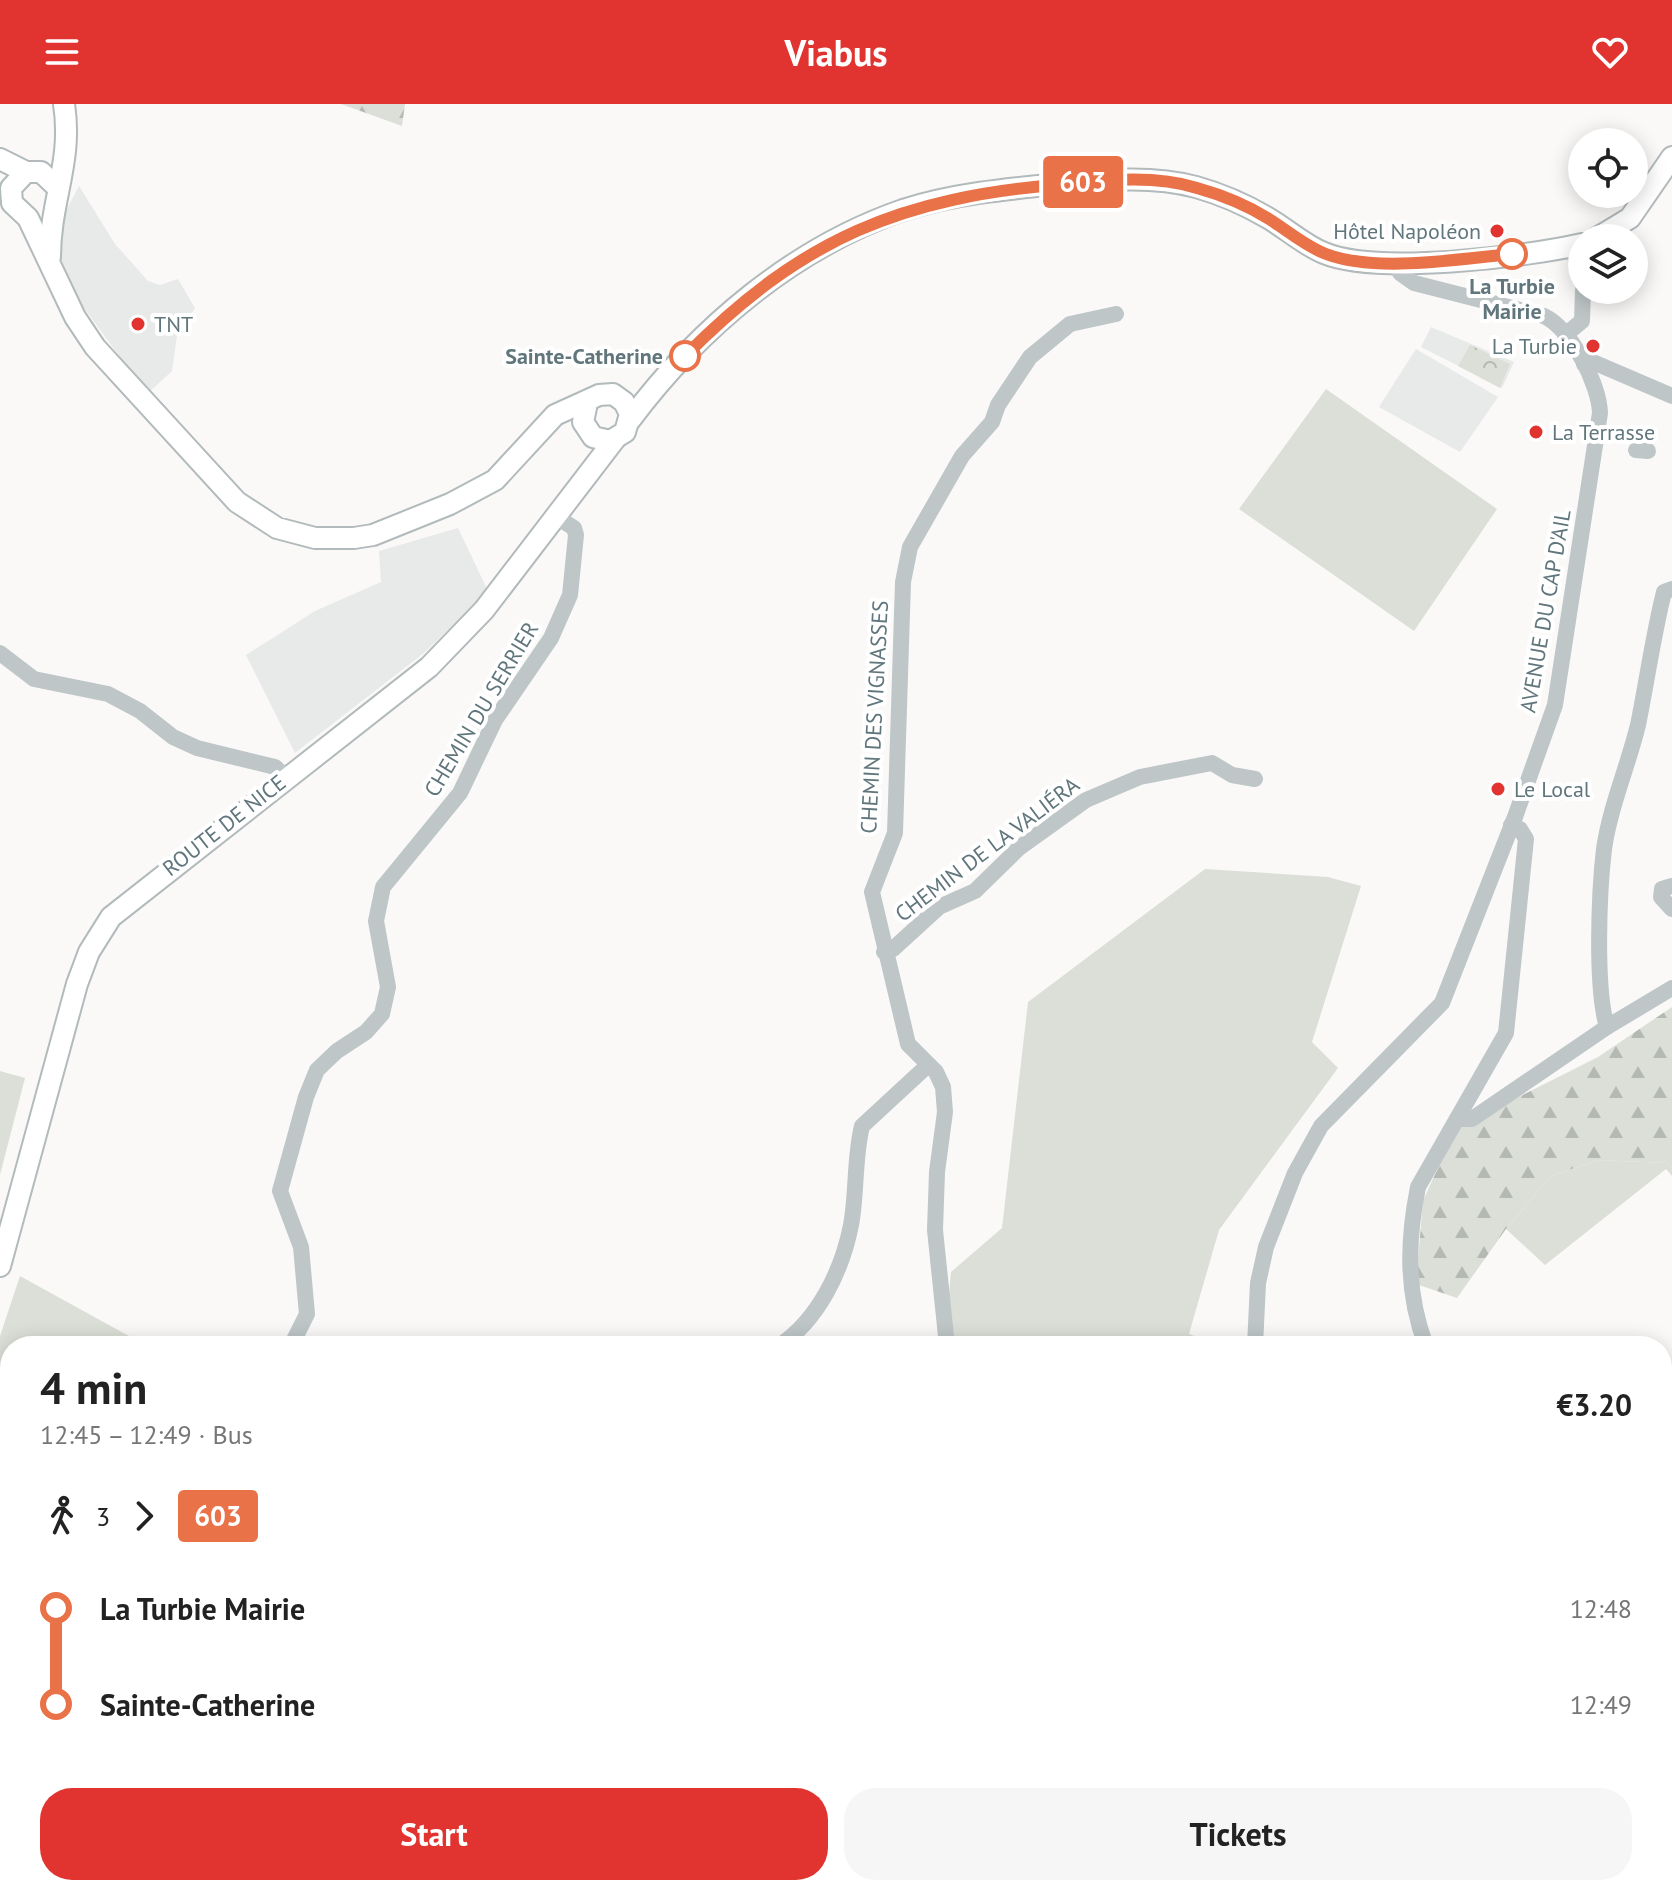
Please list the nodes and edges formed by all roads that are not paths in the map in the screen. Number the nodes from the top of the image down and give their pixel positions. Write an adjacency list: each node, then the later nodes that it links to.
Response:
1 (64, 104): 2 (main road)
2 (67, 140): 5 (main road); 7 (main road)
3 (1672, 157): 10 (main road)
4 (0, 159): 5 (main road)
5 (34, 172): 6 (main road); 7 (main road)
6 (6, 182): 9 (main road)
7 (57, 187): 8 (main road)
8 (53, 210): 9 (main road); 12 (main road)
9 (28, 218): 12 (main road)
10 (1620, 224)
11 (1568, 246): 13 (main road)
12 (51, 261): 21 (main road)
13 (1398, 262): 16 (street); 18 (main road)
14 (1583, 304): 16 (street)
15 (1116, 314): 33 (street, CHEMIN DES VIGNASSES)
16 (1560, 329): 17 (street, AVENUE DU CAP D'AIL)
17 (1584, 364): 19 (street); 30 (street, AVENUE DU CAP D'AIL)
18 (663, 381): 20 (main road); 22 (main road)
19 (1672, 396)
20 (619, 397): 21 (main road); 22 (main road)
21 (588, 420): 23 (main road); 24 (main road)
22 (630, 420): 23 (main road)
23 (615, 439): 24 (main road, ROUTE DE NICE)
24 (591, 471): 25 (main road, ROUTE DE NICE)
25 (558, 518): 28 (main road, ROUTE DE NICE); 39 (street, CHEMIN DU SERRIER)
26 (1668, 591): 35 (street)
27 (0, 653): 28 (street)
28 (286, 777): 38 (main road, ROUTE DE NICE)
29 (1255, 779): 33 (street, CHEMIN DE LA VALIÉRA)
30 (1511, 825): 37 (street); 42 (street, AVENUE DU CAP D'AIL)
31 (1672, 886): 32 (street)
32 (1672, 909)
33 (884, 952): 36 (street, CHEMIN DES VIGNASSES)
34 (1672, 988): 35 (street)
35 (1607, 1027): 37 (street)
36 (928, 1065): 40 (street); 41 (street, CHEMIN DES VIGNASSES)
37 (1457, 1119): 43 (street)
38 (0, 1266)
39 (298, 1336)
40 (790, 1336)
41 (946, 1336)
42 (1255, 1336)
43 (1423, 1336)

